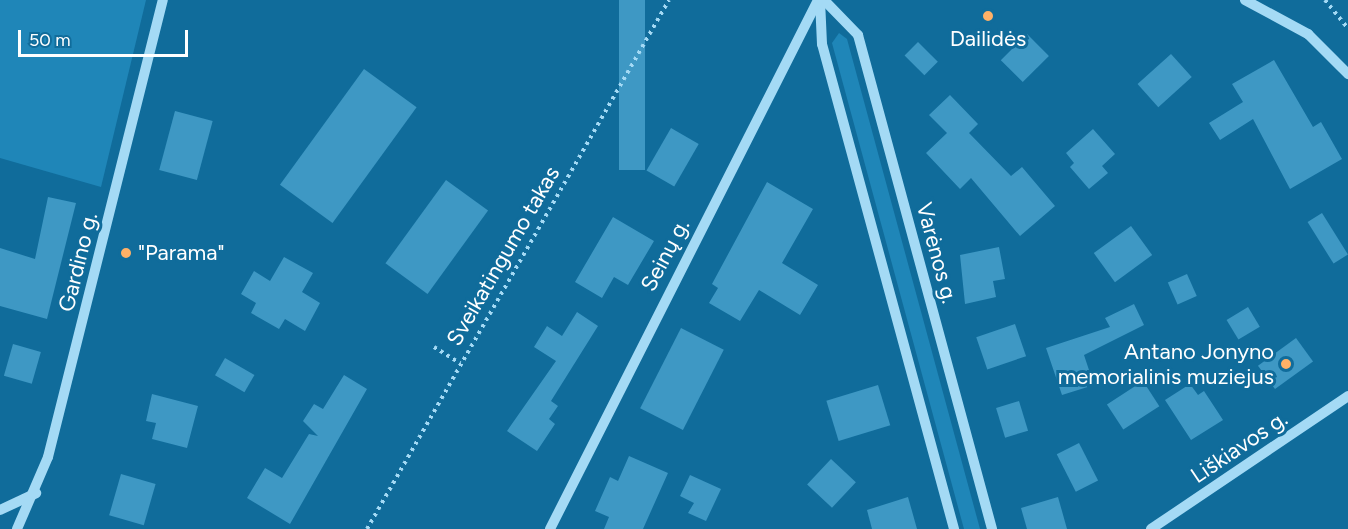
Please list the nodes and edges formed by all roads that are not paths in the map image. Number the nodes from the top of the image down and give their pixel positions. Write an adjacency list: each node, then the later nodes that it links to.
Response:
1 (163, 0): 6 (street, Gardino g.)
2 (821, 0): 9 (street, Seinų g.); 10 (street); 11 (street, Varėnos g.)
3 (1245, 0): 4 (street)
4 (1348, 74)
5 (1348, 396): 12 (street, Liškiavos g.)
6 (36, 493): 7 (street); 8 (street, Gardino g.)
7 (0, 510)
8 (17, 529)
9 (550, 529)
10 (954, 529)
11 (992, 529)
12 (1151, 529)

